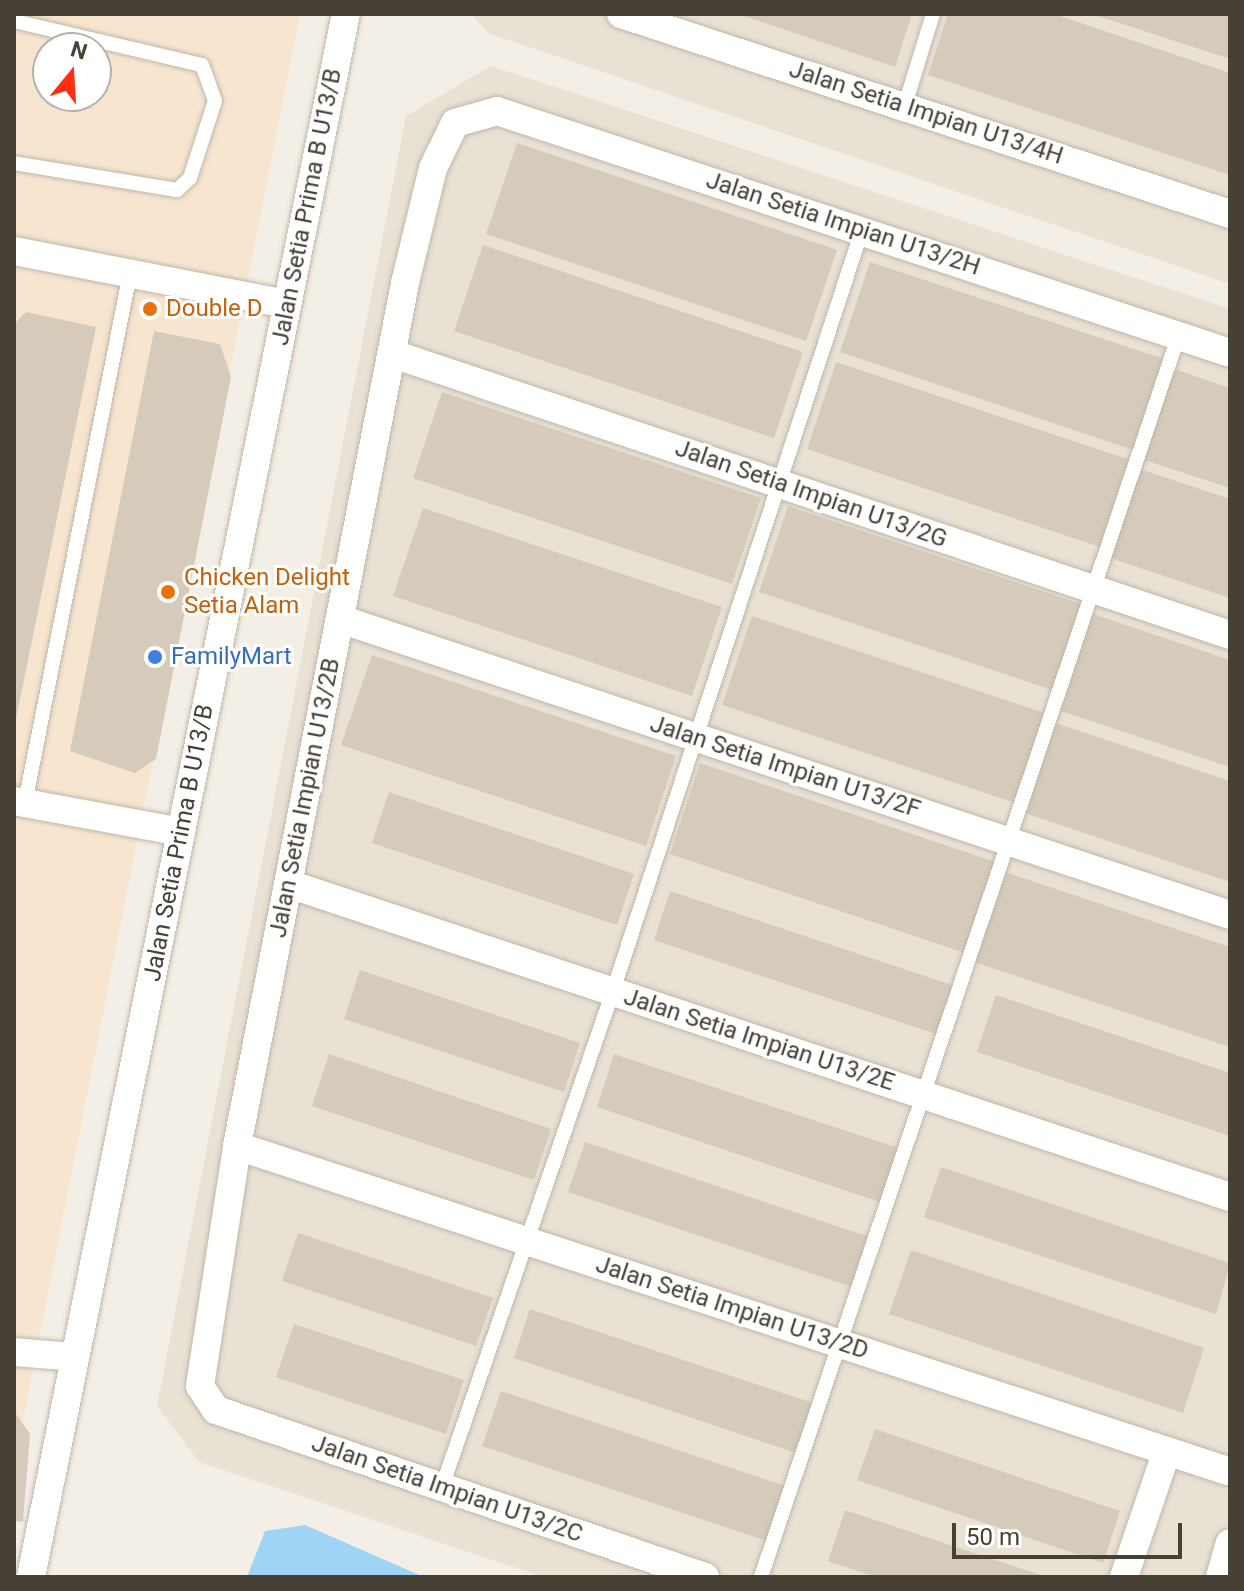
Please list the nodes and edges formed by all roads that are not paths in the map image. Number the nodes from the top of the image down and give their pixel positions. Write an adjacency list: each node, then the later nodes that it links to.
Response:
1 (346, 14): 12 (street, Jalan Setia Prima B U13/B)
2 (621, 14): 5 (street, Jalan Setia Impian U13/4H)
3 (933, 14): 5 (lane)
4 (17, 19): 7 (lane)
5 (905, 105): 8 (street, Jalan Setia Impian U13/4H)
6 (455, 123): 9 (street, Jalan Setia Impian U13/2H); 15 (street, Jalan Setia Impian U13/2B)
7 (14, 163)
8 (1230, 214)
9 (862, 230): 13 (street, Jalan Setia Impian U13/2H); 16 (lane)
10 (14, 251): 11 (street)
11 (130, 273): 12 (street); 21 (lane)
12 (287, 304): 22 (street, Jalan Setia Prima B U13/B)
13 (1178, 337): 14 (street, Jalan Setia Impian U13/2H); 17 (lane)
14 (1230, 353)
15 (393, 354): 16 (street, Jalan Setia Impian U13/2G); 18 (street, Jalan Setia Impian U13/2B)
16 (777, 483): 17 (street, Jalan Setia Impian U13/2G); 20 (lane)
17 (1093, 589): 19 (street, Jalan Setia Impian U13/2G); 23 (lane)
18 (340, 619): 20 (street, Jalan Setia Impian U13/2F); 24 (street, Jalan Setia Impian U13/2B)
19 (1230, 635)
20 (696, 737): 23 (street, Jalan Setia Impian U13/2F); 26 (lane)
21 (20, 802): 22 (street)
22 (181, 832): 33 (street, Jalan Setia Prima B U13/B)
23 (1009, 841): 25 (street, Jalan Setia Impian U13/2F); 27 (lane)
24 (289, 884): 26 (street, Jalan Setia Impian U13/2E); 28 (street, Jalan Setia Impian U13/2B)
25 (1230, 915)
26 (613, 991): 27 (street, Jalan Setia Impian U13/2E); 30 (lane)
27 (924, 1095): 29 (street, Jalan Setia Impian U13/2E); 31 (lane)
28 (237, 1146): 30 (street, Jalan Setia Impian U13/2D); 34 (street, Jalan Setia Impian U13/2B)
29 (1230, 1197)
30 (524, 1240): 31 (street, Jalan Setia Impian U13/2D); 37 (lane)
31 (840, 1343): 35 (street, Jalan Setia Impian U13/2D); 41 (lane)
32 (14, 1352): 33 (street)
33 (75, 1357): 39 (street, Jalan Setia Prima B U13/B)
34 (200, 1386): 37 (street, Jalan Setia Impian U13/2C)
35 (1167, 1451): 36 (street, Jalan Setia Impian U13/2D); 42 (street)
36 (1229, 1476)
37 (442, 1487): 40 (street, Jalan Setia Impian U13/2C)
38 (1230, 1543): 43 (street)
39 (26, 1565)
40 (705, 1577)
41 (761, 1577)
42 (1124, 1577)
43 (1220, 1577)

